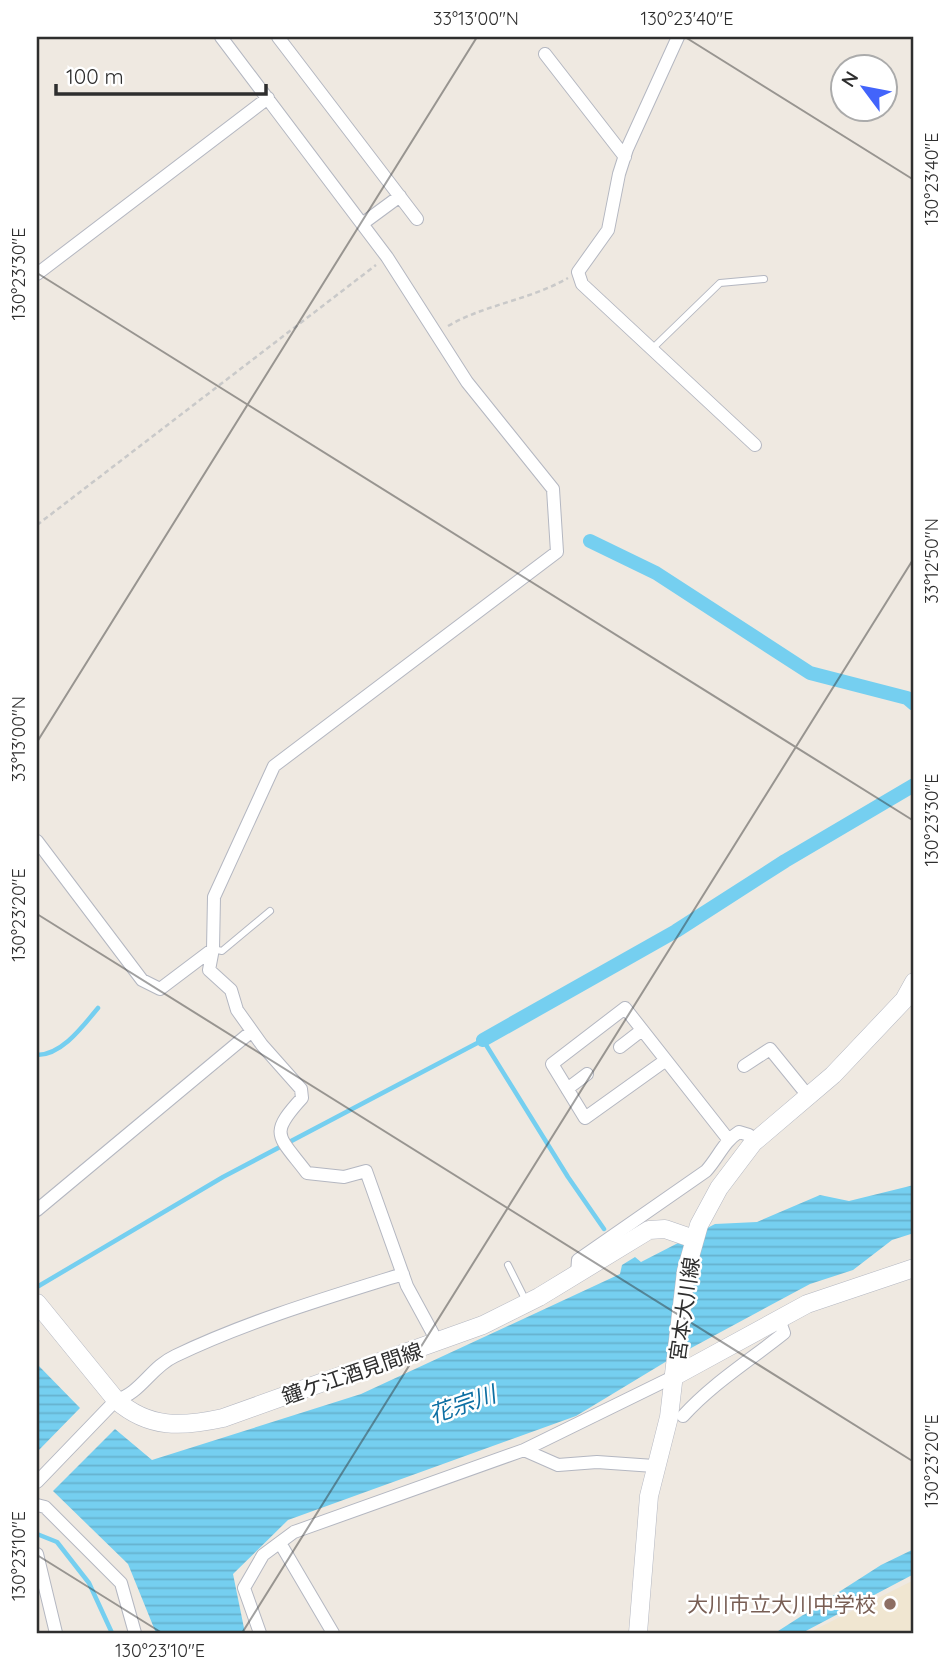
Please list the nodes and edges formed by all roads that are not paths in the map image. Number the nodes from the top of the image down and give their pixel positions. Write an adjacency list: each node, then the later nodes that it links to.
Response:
1 (221, 37): 5 (street)
2 (278, 37): 7 (street)
3 (678, 37): 6 (street)
4 (545, 54): 6 (street)
5 (268, 98): 9 (street); 10 (street)
6 (625, 157): 12 (street)
7 (400, 196): 8 (street); 9 (street)
8 (417, 219)
9 (362, 224): 16 (street)
10 (37, 274)
11 (764, 279): 12 (lane)
12 (653, 348): 13 (street)
13 (755, 444)
14 (37, 841): 16 (street)
15 (270, 911): 16 (lane)
16 (214, 948): 19 (street)
17 (914, 982): 25 (main road, 宮本大川線)
18 (642, 1030): 20 (street); 21 (street); 24 (street)
19 (252, 1031): 28 (street); 32 (street)
20 (620, 1047)
21 (666, 1060): 24 (street); 26 (street)
22 (744, 1066): 25 (street)
23 (587, 1074): 24 (street)
24 (567, 1089)
25 (809, 1097): 27 (main road, 宮本大川線)
26 (728, 1139): 27 (street); 33 (street)
27 (753, 1143): 29 (main road, 宮本大川線)
28 (37, 1210)
29 (692, 1233): 33 (main road, 鐘ケ江酒見間線); 38 (main road, 宮本大川線)
30 (508, 1265): 34 (lane)
31 (914, 1268): 36 (main road)
32 (403, 1274): 37 (street); 39 (street)
33 (577, 1274): 34 (main road, 鐘ケ江酒見間線)
34 (527, 1302): 37 (main road, 鐘ケ江酒見間線)
35 (37, 1303): 39 (main road, 鐘ケ江酒見間線)
36 (779, 1318): 38 (main road); 40 (street)
37 (438, 1343): 39 (main road, 鐘ケ江酒見間線)
38 (675, 1371): 41 (street); 42 (main road, 宮本大川線)
39 (116, 1400): 43 (street)
40 (684, 1416)
41 (524, 1450): 42 (street); 49 (street)
42 (654, 1466): 51 (main road, 宮本大川線)
43 (37, 1482)
44 (37, 1505): 48 (street)
45 (283, 1548): 50 (street)
46 (37, 1554): 47 (street)
47 (56, 1633)
48 (135, 1633)
49 (260, 1633)
50 (333, 1633)
51 (638, 1633)

